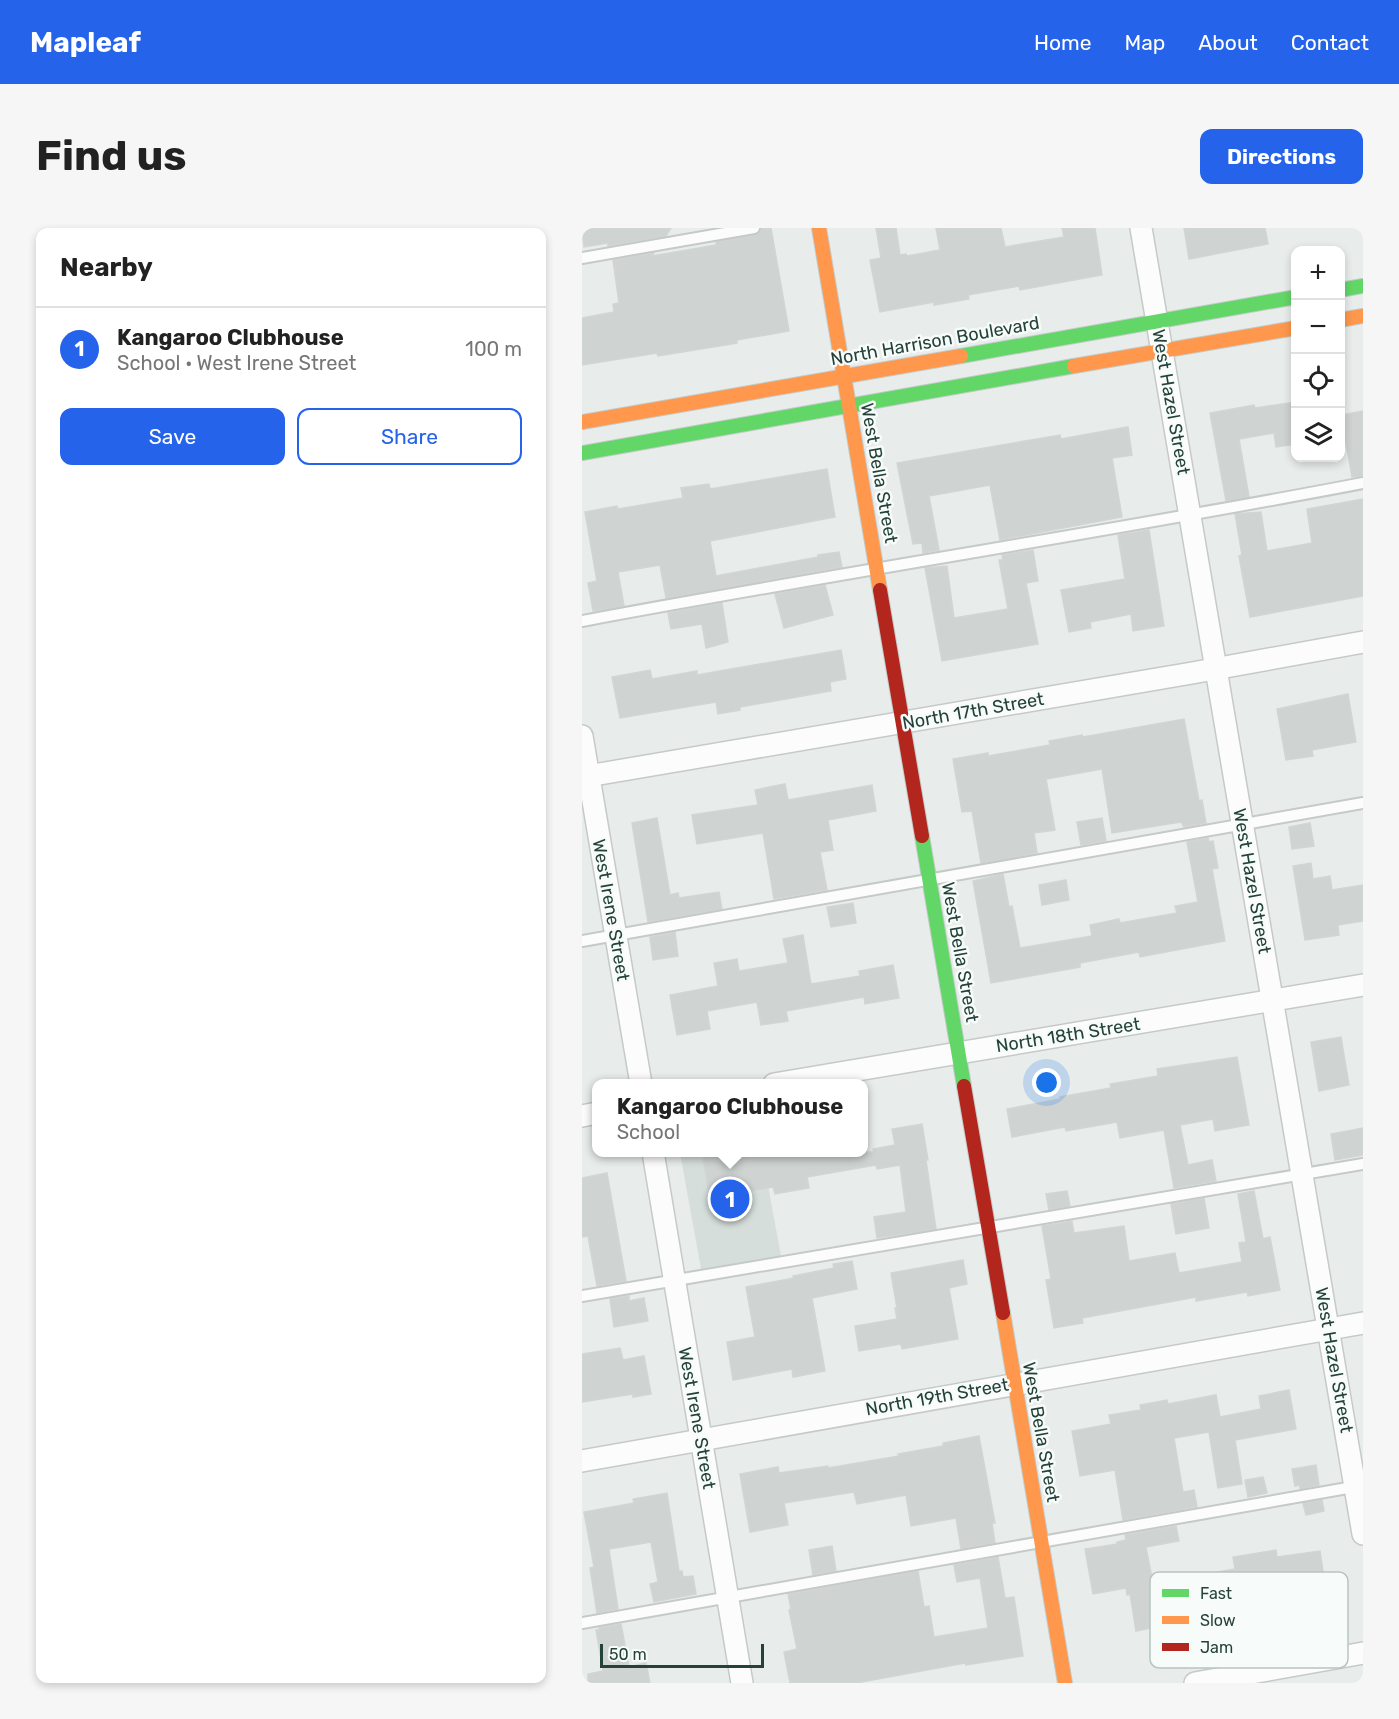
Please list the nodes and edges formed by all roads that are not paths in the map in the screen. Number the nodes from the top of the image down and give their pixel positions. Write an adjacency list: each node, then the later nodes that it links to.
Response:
1 (754, 228): 4 (lane)
2 (819, 228): 13 (street, West Bella Street)
3 (1142, 228): 10 (street, West Hazel Street)
4 (582, 258)
5 (1363, 286): 6 (street)
6 (1345, 289)
7 (1291, 298): 10 (street, North Harrison Boulevard)
8 (1363, 316): 9 (street)
9 (1345, 319)
10 (1157, 320): 12 (street, West Hazel Street); 13 (street, North Harrison Boulevard)
11 (1291, 329): 12 (street)
12 (1163, 352): 14 (street); 18 (street, West Hazel Street)
13 (844, 375): 14 (street, West Bella Street); 15 (street, North Harrison Boulevard)
14 (849, 405): 16 (street); 19 (street, West Bella Street)
15 (582, 422)
16 (582, 453)
17 (1363, 483): 18 (lane)
18 (1190, 516): 19 (lane); 22 (street, West Hazel Street)
19 (877, 568): 20 (lane); 23 (street, West Bella Street)
20 (582, 621)
21 (1363, 642): 22 (street, North 17th Street)
22 (1216, 669): 23 (street, North 17th Street); 27 (street, West Hazel Street)
23 (903, 723): 25 (street, North 17th Street); 28 (street, West Bella Street)
24 (582, 736): 25 (street, West Irene Street)
25 (586, 777): 29 (street, West Irene Street)
26 (1363, 803): 27 (lane)
27 (1243, 825): 28 (lane); 32 (street, West Hazel Street)
28 (930, 881): 29 (lane); 33 (street, West Bella Street)
29 (616, 935): 30 (lane); 34 (street, West Irene Street)
30 (582, 940)
31 (1363, 985): 32 (street, North 18th Street)
32 (1273, 1001): 33 (street, North 18th Street); 38 (street, West Hazel Street)
33 (958, 1053): 35 (street, North 18th Street); 39 (street, West Bella Street)
34 (640, 1079)
35 (799, 1079)
36 (654, 1157): 40 (street, West Irene Street)
37 (1363, 1164): 38 (lane)
38 (1302, 1175): 39 (lane); 43 (street, West Hazel Street)
39 (988, 1228): 40 (lane); 44 (street, West Bella Street)
40 (674, 1280): 41 (lane); 45 (street, West Irene Street)
41 (582, 1296)
42 (1363, 1323): 43 (street, North 19th Street)
43 (1328, 1328): 44 (street, North 19th Street); 47 (street, West Hazel Street)
44 (1014, 1383): 45 (street, North 19th Street); 49 (street, West Bella Street)
45 (701, 1440): 46 (street, North 19th Street); 50 (street, West Irene Street)
46 (582, 1461)
47 (1359, 1486): 48 (street, West Hazel Street); 49 (lane)
48 (1363, 1534)
49 (1041, 1542): 50 (lane); 56 (street, West Bella Street)
50 (728, 1597): 51 (lane); 55 (street, West Irene Street)
51 (582, 1623)
52 (1363, 1653): 53 (street)
53 (1348, 1656)
54 (1279, 1668): 57 (street)
55 (742, 1683)
56 (1065, 1683)
57 (1195, 1683)

